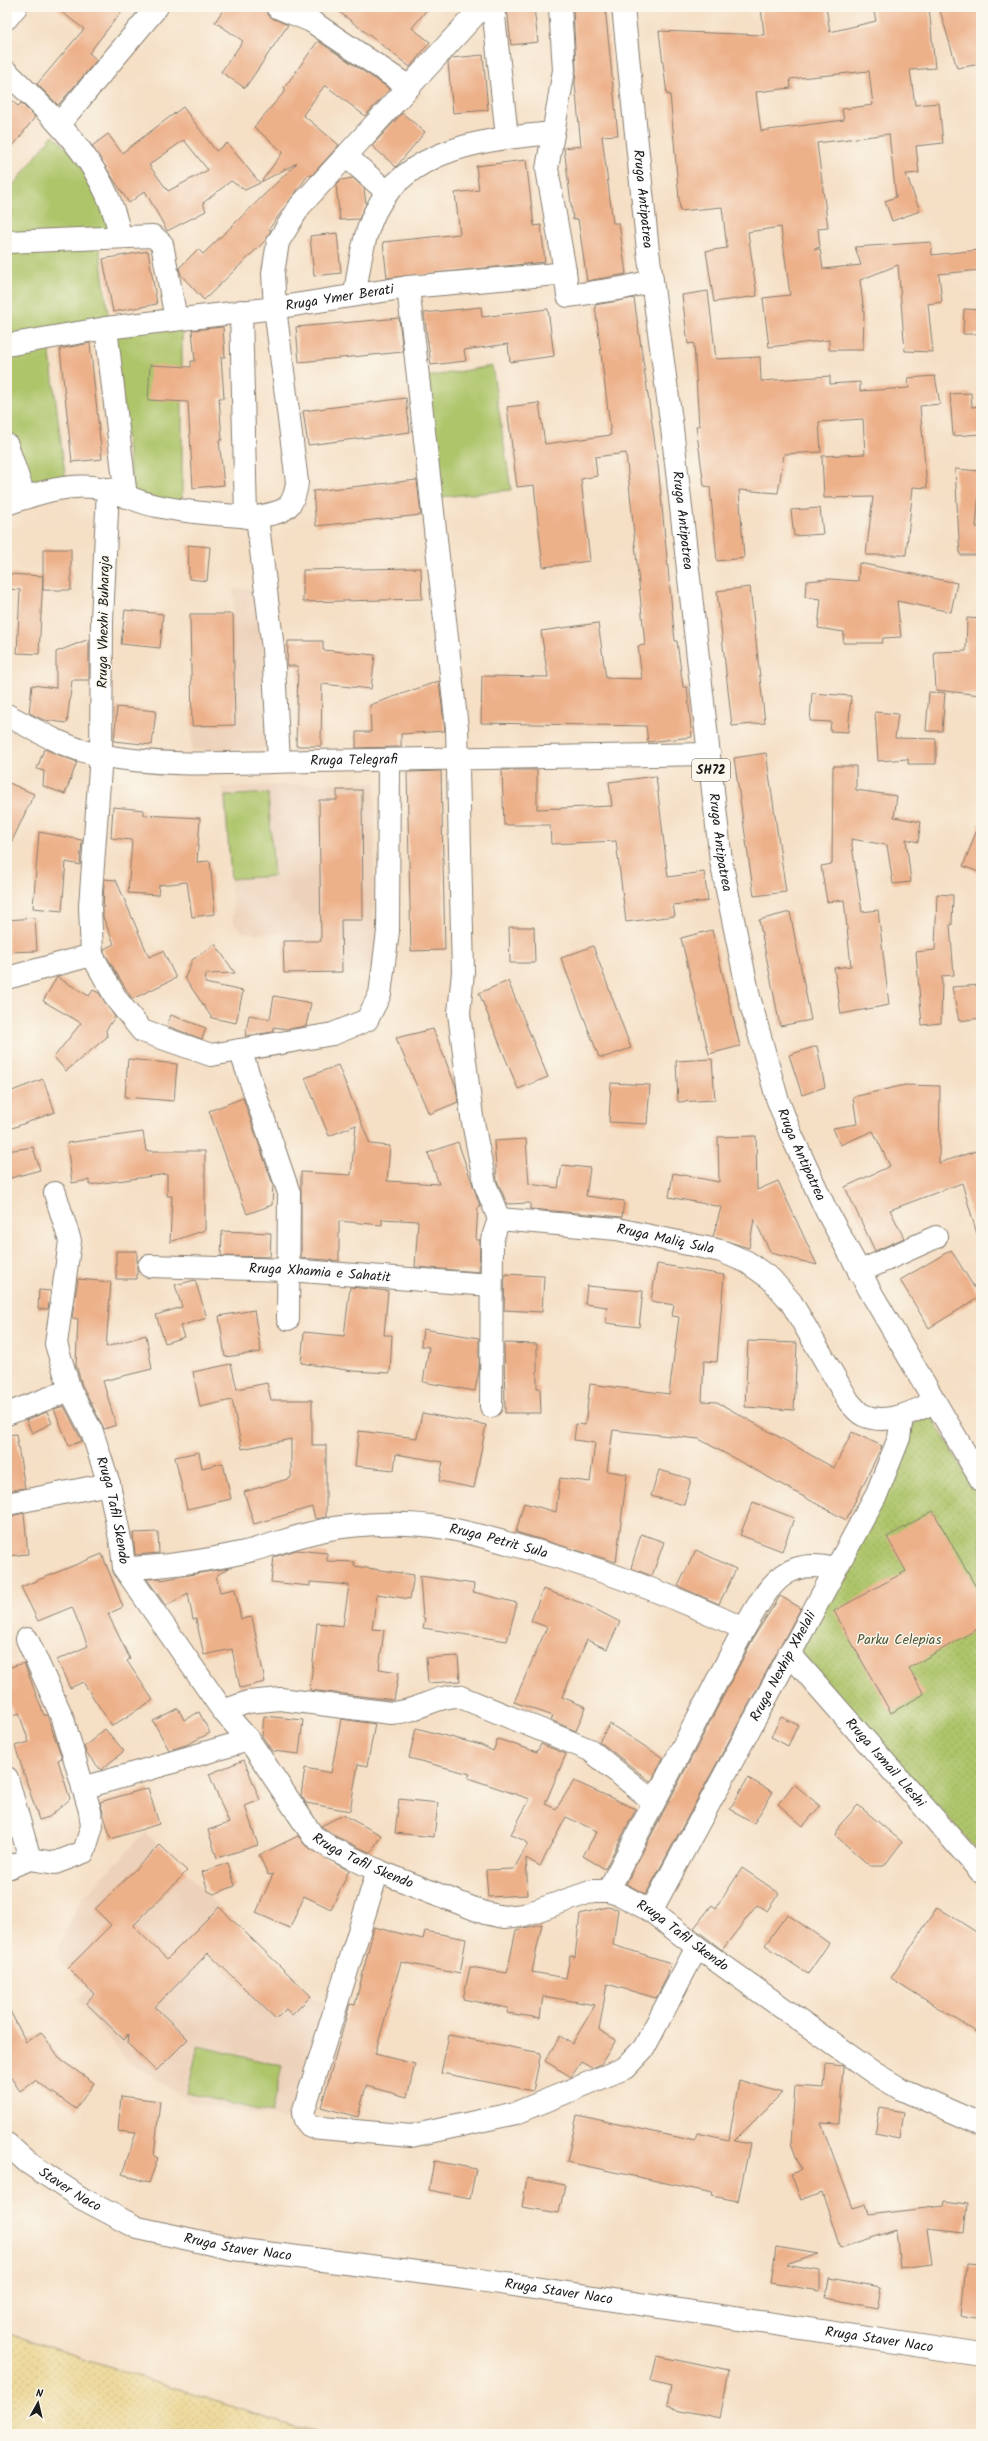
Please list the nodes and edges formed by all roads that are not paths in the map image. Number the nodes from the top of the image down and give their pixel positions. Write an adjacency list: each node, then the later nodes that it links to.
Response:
1 (16, 7): 9 (street)
2 (157, 7): 12 (street)
3 (277, 7): 8 (street)
4 (482, 7): 11 (street)
5 (493, 7): 14 (street)
6 (560, 7): 13 (street)
7 (623, 7): 20 (street, Rruga Antipatrea / SH72)
8 (315, 14): 11 (street)
9 (7, 18)
10 (7, 72): 12 (street)
11 (409, 87): 15 (street)
12 (59, 124): 17 (street)
13 (553, 133): 14 (street); 19 (street)
14 (506, 137): 16 (street)
15 (346, 156): 16 (street); 23 (street)
16 (387, 192): 22 (street)
17 (120, 237): 18 (street); 25 (street)
18 (7, 242)
19 (565, 271): 20 (street); 21 (street, Rruga Ymer Berati)
20 (652, 281): 33 (street, Rruga Antipatrea / SH72)
21 (408, 287): 22 (street, Rruga Ymer Berati); 35 (street)
22 (355, 294): 23 (street, Rruga Ymer Berati)
23 (275, 308): 24 (street, Rruga Ymer Berati); 31 (street)
24 (241, 311): 25 (street, Rruga Ymer Berati); 31 (street)
25 (176, 319): 26 (street, Rruga Ymer Berati)
26 (106, 328): 27 (street, Rruga Ymer Berati); 29 (street, Rruga Vhexhi Buharaja)
27 (7, 345)
28 (7, 446): 30 (street)
29 (117, 493): 30 (street); 31 (street); 34 (street, Rruga Vhexhi Buharaja)
30 (16, 501)
31 (251, 517): 37 (street)
32 (7, 715): 34 (street, Rruga Telegrafi)
33 (709, 754): 35 (street, Rruga Telegrafi); 46 (street, Rruga Antipatrea / SH72)
34 (101, 755): 37 (street, Rruga Telegrafi); 38 (street, Rruga Vhexhi Buharaja)
35 (458, 758): 36 (street, Rruga Telegrafi); 42 (street)
36 (389, 760): 37 (street, Rruga Telegrafi); 40 (street)
37 (279, 761)
38 (92, 956): 39 (street); 40 (street)
39 (7, 978)
40 (240, 1050): 45 (street)
41 (55, 1193): 49 (street, Rruga Tafil Skendo)
42 (499, 1219): 47 (street); 53 (street, Rruga Maliq Sula)
43 (936, 1237): 46 (street)
44 (149, 1266): 45 (street, Rruga Xhamia e Sahatit)
45 (288, 1270): 47 (street, Rruga Xhamia e Sahatit); 48 (street)
46 (859, 1272): 50 (street, Rruga Antipatrea / SH72)
47 (491, 1285): 51 (street)
48 (288, 1319)
49 (70, 1390): 52 (street); 55 (street, Rruga Tafil Skendo)
50 (935, 1402): 53 (street, Rruga Maliq Sula); 54 (street, Rruga Antipatrea / SH72)
51 (491, 1406)
52 (7, 1414)
53 (902, 1417): 58 (street, Rruga Nexhip Xhelali)
54 (981, 1480)
55 (109, 1484): 56 (street); 57 (street, Rruga Tafil Skendo)
56 (7, 1504)
57 (124, 1568): 59 (street, Rruga Petrit Sula); 62 (street, Rruga Tafil Skendo)
58 (834, 1569): 59 (street); 61 (street, Rruga Nexhip Xhelali)
59 (744, 1629): 66 (street)
60 (27, 1639): 65 (street)
61 (789, 1653): 70 (street, Rruga Ismail Lleshi); 72 (street, Rruga Nexhip Xhelali)
62 (223, 1711): 63 (street, Rruga Tafil Skendo); 66 (street)
63 (249, 1740): 65 (street); 69 (street, Rruga Tafil Skendo)
64 (7, 1778): 67 (street)
65 (83, 1788): 67 (street)
66 (654, 1802): 71 (street)
67 (30, 1859): 68 (street)
68 (7, 1868)
69 (378, 1870): 71 (street, Rruga Tafil Skendo); 73 (street)
70 (981, 1872)
71 (608, 1891): 72 (street, Rruga Tafil Skendo)
72 (651, 1912): 73 (street, Rruga Tafil Skendo)
73 (697, 1947): 74 (street, Rruga Tafil Skendo)
74 (981, 2124)
75 (7, 2144): 76 (street, Staver Naco)
76 (138, 2228): 77 (street, Rruga Staver Naco)
77 (981, 2355)

